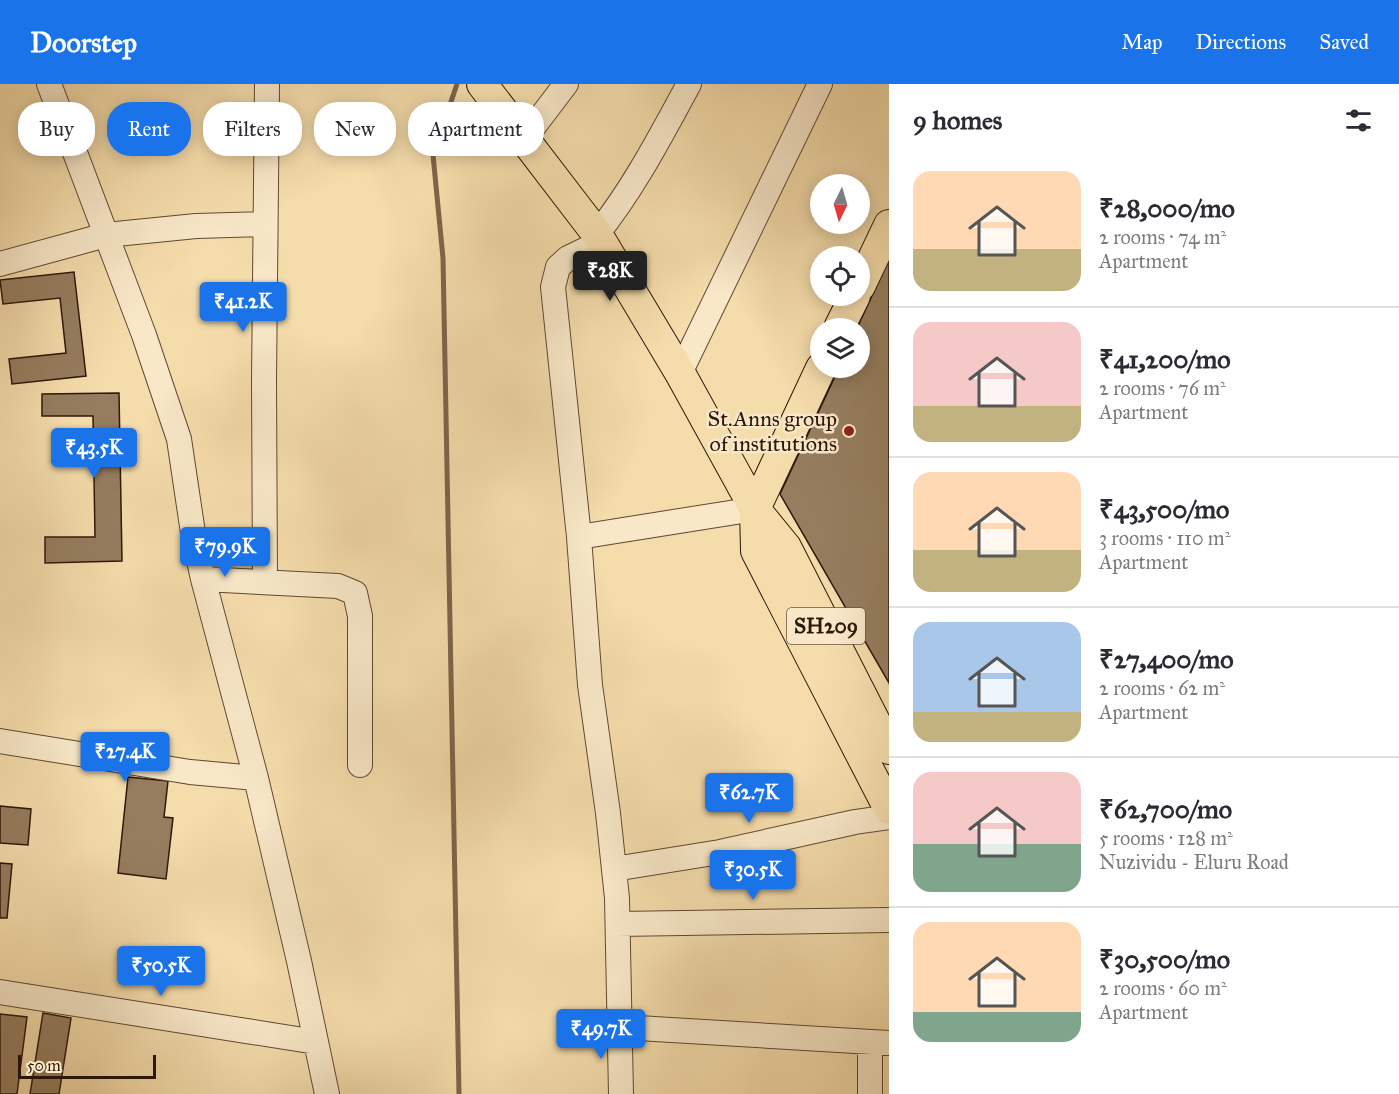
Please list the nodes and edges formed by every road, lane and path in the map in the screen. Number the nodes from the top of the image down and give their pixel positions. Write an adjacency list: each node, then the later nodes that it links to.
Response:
1 (49, 84): 12 (street)
2 (267, 84): 10 (street)
3 (482, 84): 7 (main road)
4 (566, 84): 8 (street)
5 (689, 84): 13 (street)
6 (820, 84): 16 (street)
7 (496, 102)
8 (544, 113)
9 (538, 156): 13 (main road)
10 (265, 224): 12 (street); 21 (street)
11 (889, 225): 15 (main road)
12 (106, 235): 14 (street); 20 (street)
13 (599, 238): 16 (main road); 19 (street)
14 (0, 264)
15 (870, 265)
16 (680, 373): 18 (main road)
17 (816, 378): 18 (main road)
18 (755, 509): 19 (street); 23 (main road, SH209); 26 (main road)
19 (579, 537): 28 (street)
20 (203, 579): 21 (street); 25 (street)
21 (265, 581): 24 (street)
22 (0, 741): 25 (street)
23 (889, 749)
24 (360, 765)
25 (256, 778): 33 (street)
26 (889, 809)
27 (889, 817): 28 (street)
28 (614, 869): 30 (street)
29 (889, 920): 30 (street)
30 (618, 924): 32 (street)
31 (0, 993): 33 (street)
32 (621, 1027): 34 (street); 36 (street)
33 (316, 1042): 35 (street)
34 (880, 1042): 37 (street)
35 (327, 1094)
36 (621, 1094)
37 (870, 1094)

